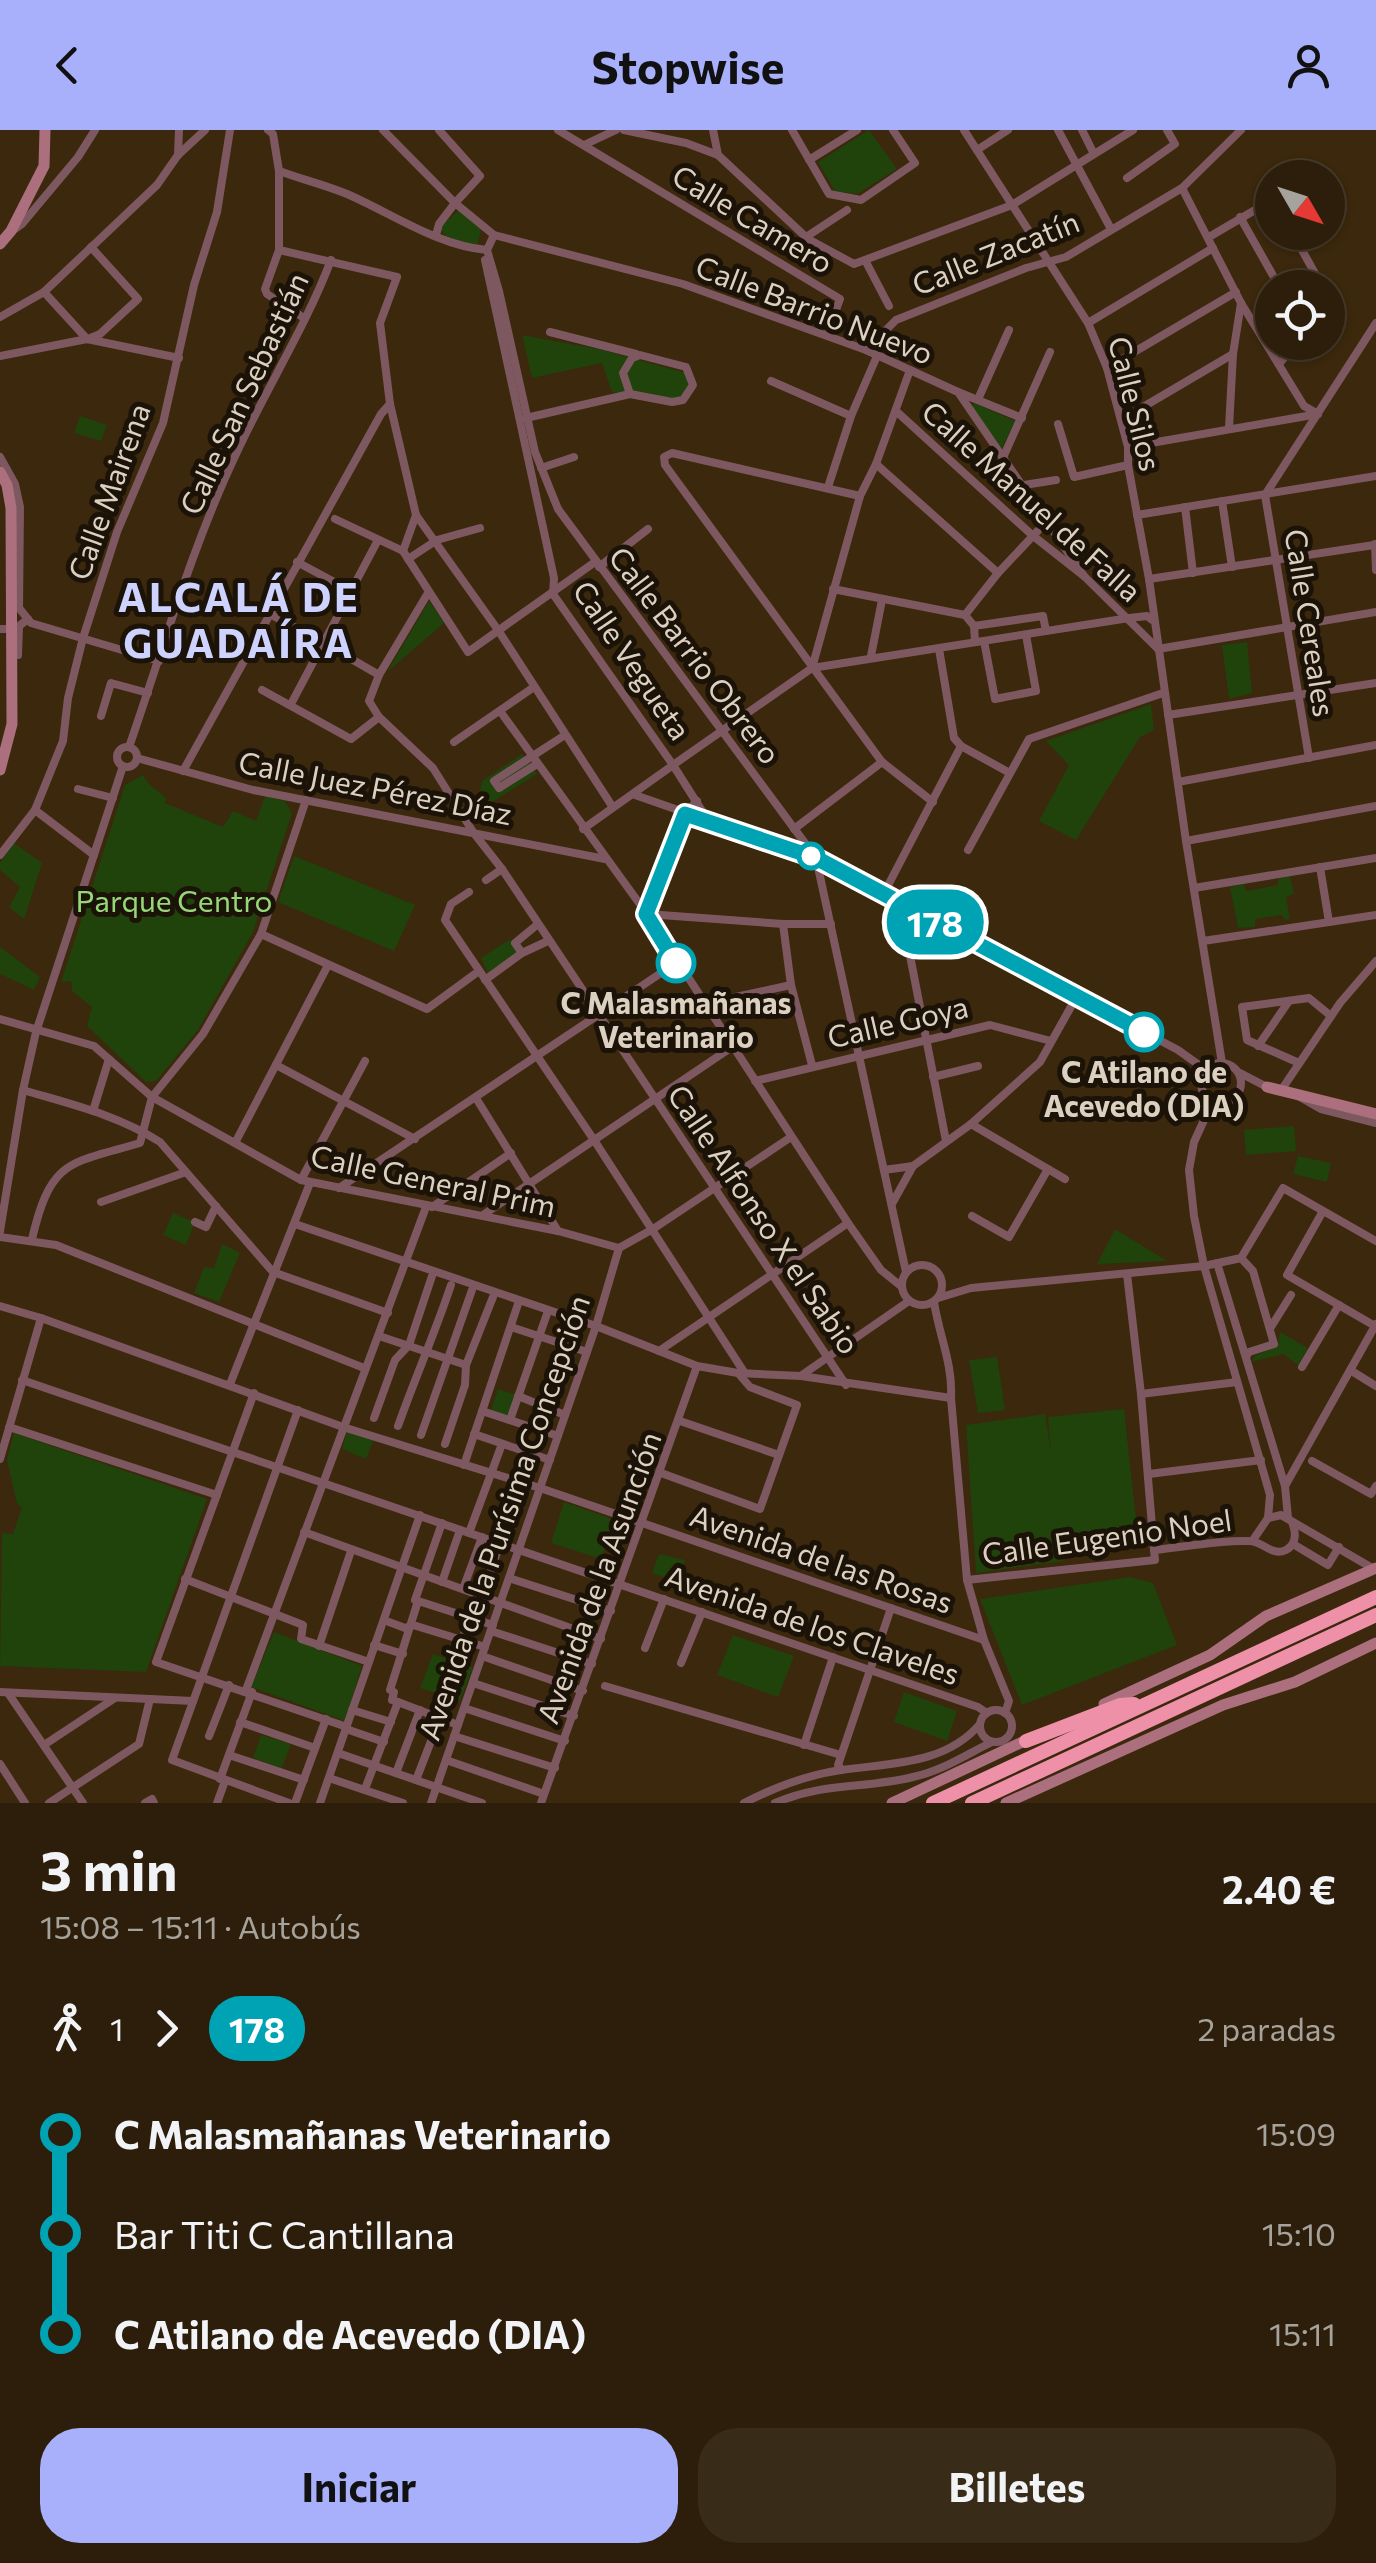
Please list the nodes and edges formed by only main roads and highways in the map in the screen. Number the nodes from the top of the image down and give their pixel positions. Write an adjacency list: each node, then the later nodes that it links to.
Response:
1 (1376, 1597): 3 (highway)
2 (1376, 1615): 6 (highway)
3 (1144, 1704): 4 (highway); 5 (highway)
4 (1026, 1741)
5 (934, 1803)
6 (972, 1803)

